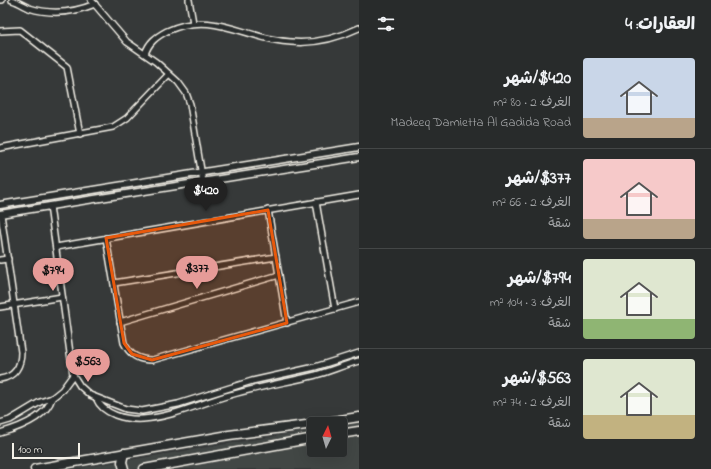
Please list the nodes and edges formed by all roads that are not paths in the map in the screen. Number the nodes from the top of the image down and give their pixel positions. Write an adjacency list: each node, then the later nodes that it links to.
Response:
1 (12, 0): 3 (street)
2 (189, 0): 4 (street)
3 (93, 2): 7 (street)
4 (193, 23): 5 (street); 7 (street)
5 (359, 28)
6 (0, 31): 9 (street)
7 (145, 54): 8 (street)
8 (170, 74): 9 (street); 13 (street)
9 (80, 134): 11 (street)
10 (359, 146): 13 (street)
11 (0, 148)
12 (359, 156): 14 (street)
13 (201, 172): 14 (street); 17 (street)
14 (203, 182): 18 (street)
15 (359, 195): 16 (street)
16 (316, 202): 19 (street); 32 (street)
17 (0, 205)
18 (50, 206): 20 (street); 22 (street)
19 (268, 210): 21 (street); 23 (street)
20 (0, 214): 24 (street)
21 (106, 238): 22 (street); 27 (street)
22 (56, 247): 28 (street)
23 (276, 257): 26 (street); 27 (street)
24 (8, 259): 25 (street); 30 (street)
25 (0, 260)
26 (279, 275): 33 (street); 34 (street)
27 (114, 283): 33 (street)
28 (62, 297): 30 (street); 37 (street)
29 (359, 302): 32 (street)
30 (14, 305): 31 (street); 38 (street)
31 (0, 307)
32 (335, 309): 34 (street)
33 (120, 322): 34 (street)
34 (286, 322)
35 (359, 353): 40 (street)
36 (359, 361): 40 (street)
37 (73, 374): 39 (street); 40 (street)
38 (0, 379)
39 (52, 398): 43 (street); 46 (street)
40 (96, 398)
41 (359, 417): 42 (highway)
42 (347, 419)
43 (0, 423)
44 (307, 425): 49 (highway)
45 (359, 430): 47 (highway)
46 (0, 433)
47 (347, 433)
48 (307, 439): 54 (highway)
49 (124, 453): 50 (highway); 53 (highway)
50 (113, 455): 51 (highway); 52 (highway)
51 (35, 469)
52 (118, 469)
53 (124, 469)
54 (144, 469)

